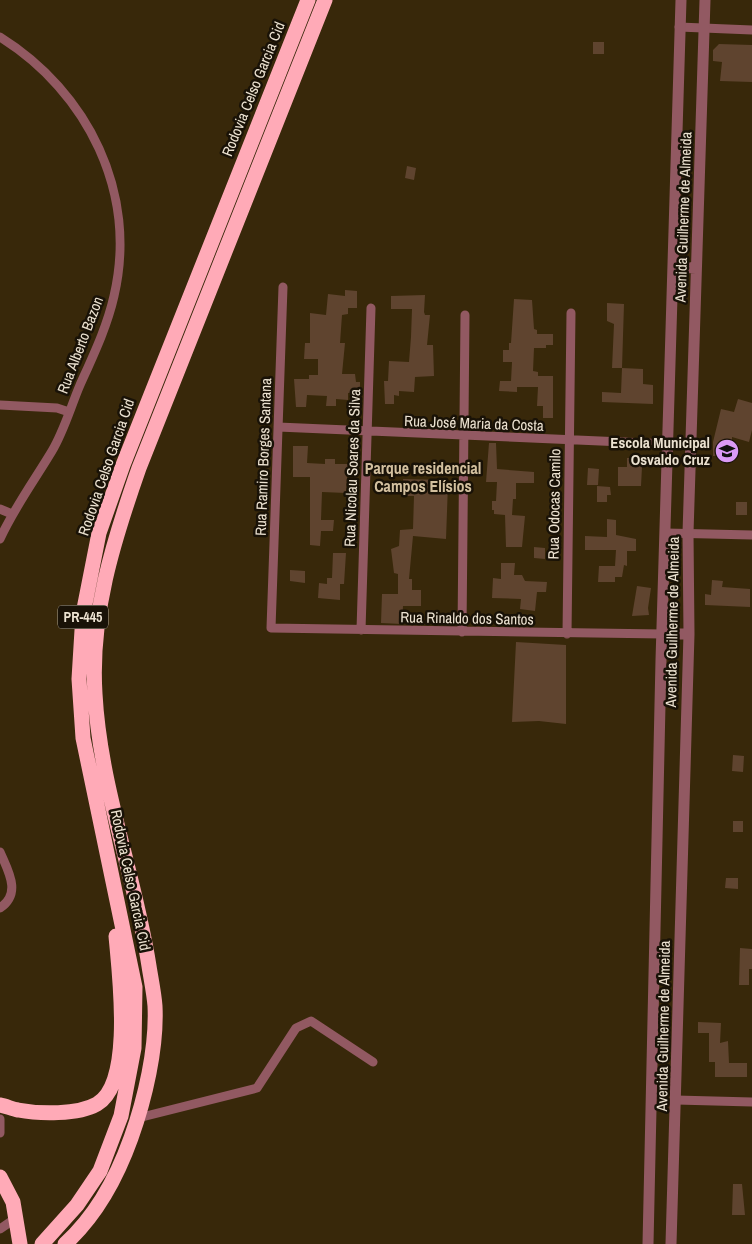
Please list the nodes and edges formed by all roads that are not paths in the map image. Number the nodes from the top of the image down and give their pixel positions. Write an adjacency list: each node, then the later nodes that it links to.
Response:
1 (308, 0): 35 (highway, Rodovia Celso Garcia Cid / PR-445)
2 (325, 0): 41 (highway, Rodovia Celso Garcia Cid / PR-445)
3 (681, 0): 5 (street, Avenida Guilherme de Almeida)
4 (705, 0): 6 (street, Avenida Guilherme de Almeida)
5 (679, 27): 6 (street); 9 (street, Avenida Guilherme de Almeida)
6 (704, 28): 7 (street); 10 (street, Avenida Guilherme de Almeida)
7 (752, 30)
8 (0, 37): 16 (street, Rua Alberto Bazon)
9 (673, 267): 10 (street); 21 (street, Avenida Guilherme de Almeida)
10 (696, 268): 25 (street, Avenida Guilherme de Almeida)
11 (283, 287): 17 (street, Rua Ramiro Borges Santana)
12 (371, 308): 18 (street, Rua Nicolau Soares da Silva)
13 (571, 313): 20 (street, Rua Odocas Camilo)
14 (465, 315): 19 (street)
15 (0, 405): 16 (street)
16 (69, 412): 23 (street, Rua Alberto Bazon)
17 (278, 427): 18 (street, Rua José Maria da Costa); 28 (street, Rua Ramiro Borges Santana)
18 (367, 432): 19 (street, Rua José Maria da Costa); 29 (street, Rua Nicolau Soares da Silva)
19 (463, 436): 20 (street, Rua José Maria da Costa); 30 (street)
20 (569, 440): 21 (street, Rua José Maria da Costa); 31 (street, Rua Odocas Camilo)
21 (669, 444): 24 (street, Avenida Guilherme de Almeida)
22 (0, 508): 23 (street)
23 (12, 514): 27 (street, Rua Alberto Bazon)
24 (666, 532): 25 (street); 32 (street, Avenida Guilherme de Almeida)
25 (688, 533): 26 (street); 33 (street, Avenida Guilherme de Almeida)
26 (752, 535)
27 (0, 539)
28 (271, 628): 29 (street, Rua Rinaldo dos Santos)
29 (361, 630): 30 (street, Rua Rinaldo dos Santos)
30 (462, 632): 31 (street, Rua Rinaldo dos Santos)
31 (567, 634): 32 (street, Rua Rinaldo dos Santos)
32 (663, 634): 33 (street); 50 (street, Avenida Guilherme de Almeida)
33 (689, 634): 38 (street, Avenida Guilherme de Almeida)
34 (0, 852): 36 (street)
35 (111, 872): 40 (highway); 48 (highway, Rodovia Celso Garcia Cid / PR-445)
36 (0, 908)
37 (373, 1062): 41 (street)
38 (676, 1100): 39 (street); 51 (street, Avenida Guilherme de Almeida)
39 (752, 1102)
40 (0, 1105)
41 (138, 1118): 49 (highway, Rodovia Celso Garcia Cid / PR-445)
42 (0, 1119): 43 (street)
43 (0, 1133)
44 (0, 1177): 45 (highway)
45 (16, 1218): 46 (street); 47 (highway)
46 (0, 1229)
47 (20, 1244)
48 (42, 1244)
49 (65, 1244)
50 (648, 1244)
51 (671, 1244)

